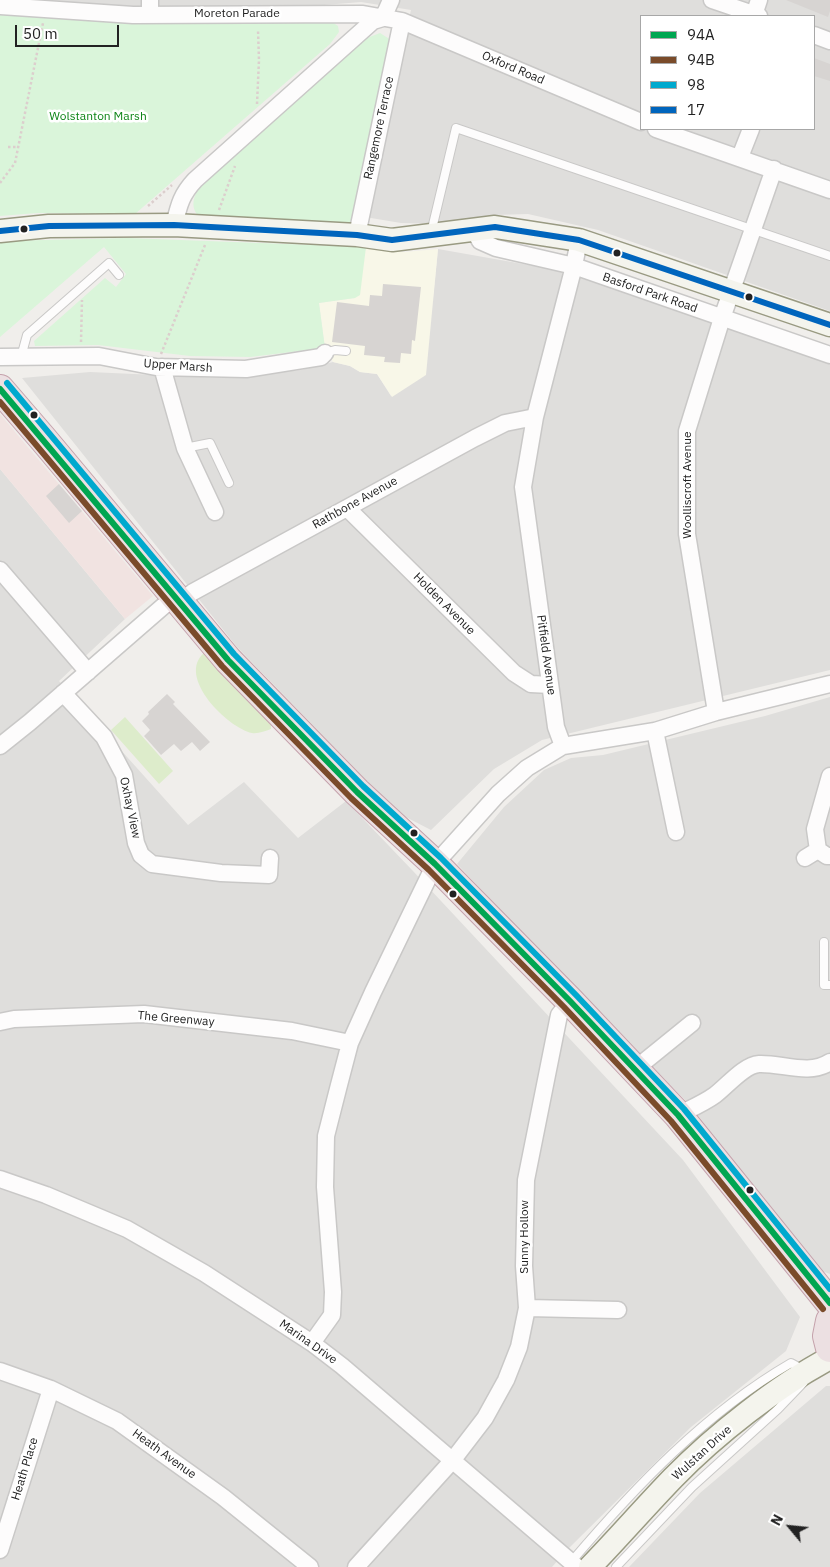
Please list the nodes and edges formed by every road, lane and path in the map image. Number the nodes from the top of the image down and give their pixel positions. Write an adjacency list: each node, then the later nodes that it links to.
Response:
1 (712, 0): 5 (street)
2 (46, 5): 4 (street, Moreton Parade); 6 (street, Moreton Parade); 16 (path)
3 (388, 5): 7 (street, Moreton Parade); 8 (street, Oxford Road); 14 (street)
4 (0, 6)
5 (758, 10)
6 (143, 11): 7 (street, Moreton Parade)
7 (254, 13): 14 (path)
8 (402, 21): 11 (street, Oxford Road); 29 (street, Rangemore Terrace)
9 (815, 35): 10 (street)
10 (830, 40)
11 (640, 122)
12 (659, 130): 17 (street)
13 (751, 130): 17 (street)
14 (247, 134): 24 (street)
15 (8, 147): 16 (path)
16 (18, 147): 20 (path)
17 (740, 157): 19 (street)
18 (236, 164): 25 (path)
19 (774, 169): 22 (street); 27 (street, Woolliscroft Avenue)
20 (0, 183)
21 (174, 183): 23 (path)
22 (830, 190)
23 (144, 209)
24 (174, 225): 25 (main road); 28 (main road)
25 (213, 227): 29 (main road); 45 (path)
26 (474, 230): 30 (main road); 31 (main road); 33 (street, Basford Park Road)
27 (753, 230): 30 (lane); 32 (lane); 36 (street, Woolliscroft Avenue)
28 (0, 231)
29 (357, 235): 30 (main road)
30 (430, 235)
31 (579, 240): 33 (street, Pitfield Avenue); 36 (main road)
32 (830, 256)
33 (574, 266): 37 (street, Basford Park Road); 47 (street, Pitfield Avenue)
34 (119, 275): 35 (lane)
35 (82, 287): 42 (lane); 43 (path)
36 (730, 292): 37 (street, Woolliscroft Avenue); 38 (main road)
37 (722, 318): 41 (street, Basford Park Road); 58 (street, Woolliscroft Avenue)
38 (830, 325)
39 (346, 351): 40 (lane)
40 (325, 353): 45 (street, Upper Marsh)
41 (830, 355)
42 (21, 356): 43 (street, Upper Marsh); 44 (street, Upper Marsh)
43 (80, 356): 45 (street, Upper Marsh)
44 (0, 357)
45 (159, 367): 48 (street)
46 (0, 390): 53 (highway)
47 (535, 417): 50 (street, Rathbone Avenue); 56 (street, Pitfield Avenue)
48 (185, 448): 49 (lane); 51 (street)
49 (230, 483)
50 (347, 508): 53 (street, Rathbone Avenue); 56 (street, Holden Avenue)
51 (215, 512)
52 (0, 570): 54 (street)
53 (178, 599): 54 (street, Rathbone Avenue); 66 (highway)
54 (85, 674): 57 (street, Rathbone Avenue)
55 (830, 684): 58 (street)
56 (550, 685): 61 (street, Pitfield Avenue)
57 (63, 693): 60 (street, Rathbone Avenue); 65 (street, Oxhay View)
58 (716, 712): 59 (street)
59 (655, 731): 61 (street); 63 (street)
60 (0, 746)
61 (562, 746): 66 (street)
62 (830, 776): 64 (street)
63 (676, 832)
64 (818, 855)
65 (270, 858)
66 (435, 864): 69 (highway); 72 (street)
67 (824, 942): 68 (lane)
68 (830, 986)
69 (570, 1001): 74 (highway); 78 (street, Sunny Hollow)
70 (0, 1022): 72 (street, The Greenway)
71 (692, 1022): 74 (street)
72 (350, 1043): 81 (street)
73 (830, 1062): 75 (street)
74 (634, 1070): 75 (highway)
75 (678, 1115): 77 (highway)
76 (0, 1179): 81 (street, Marina Drive)
77 (830, 1303)
78 (527, 1308): 79 (street); 86 (street, Sunny Hollow)
79 (618, 1310)
80 (830, 1320): 82 (highway)
81 (312, 1343): 86 (street, Marina Drive)
82 (830, 1348)
83 (830, 1358): 88 (main road, Wulstan Drive)
84 (0, 1371): 85 (street, Heath Avenue)
85 (51, 1389): 87 (street, Heath Place); 89 (street, Heath Avenue)
86 (452, 1461): 88 (street, Marina Drive); 90 (street)
87 (0, 1550)
88 (589, 1565)
89 (310, 1567)
90 (356, 1567)

